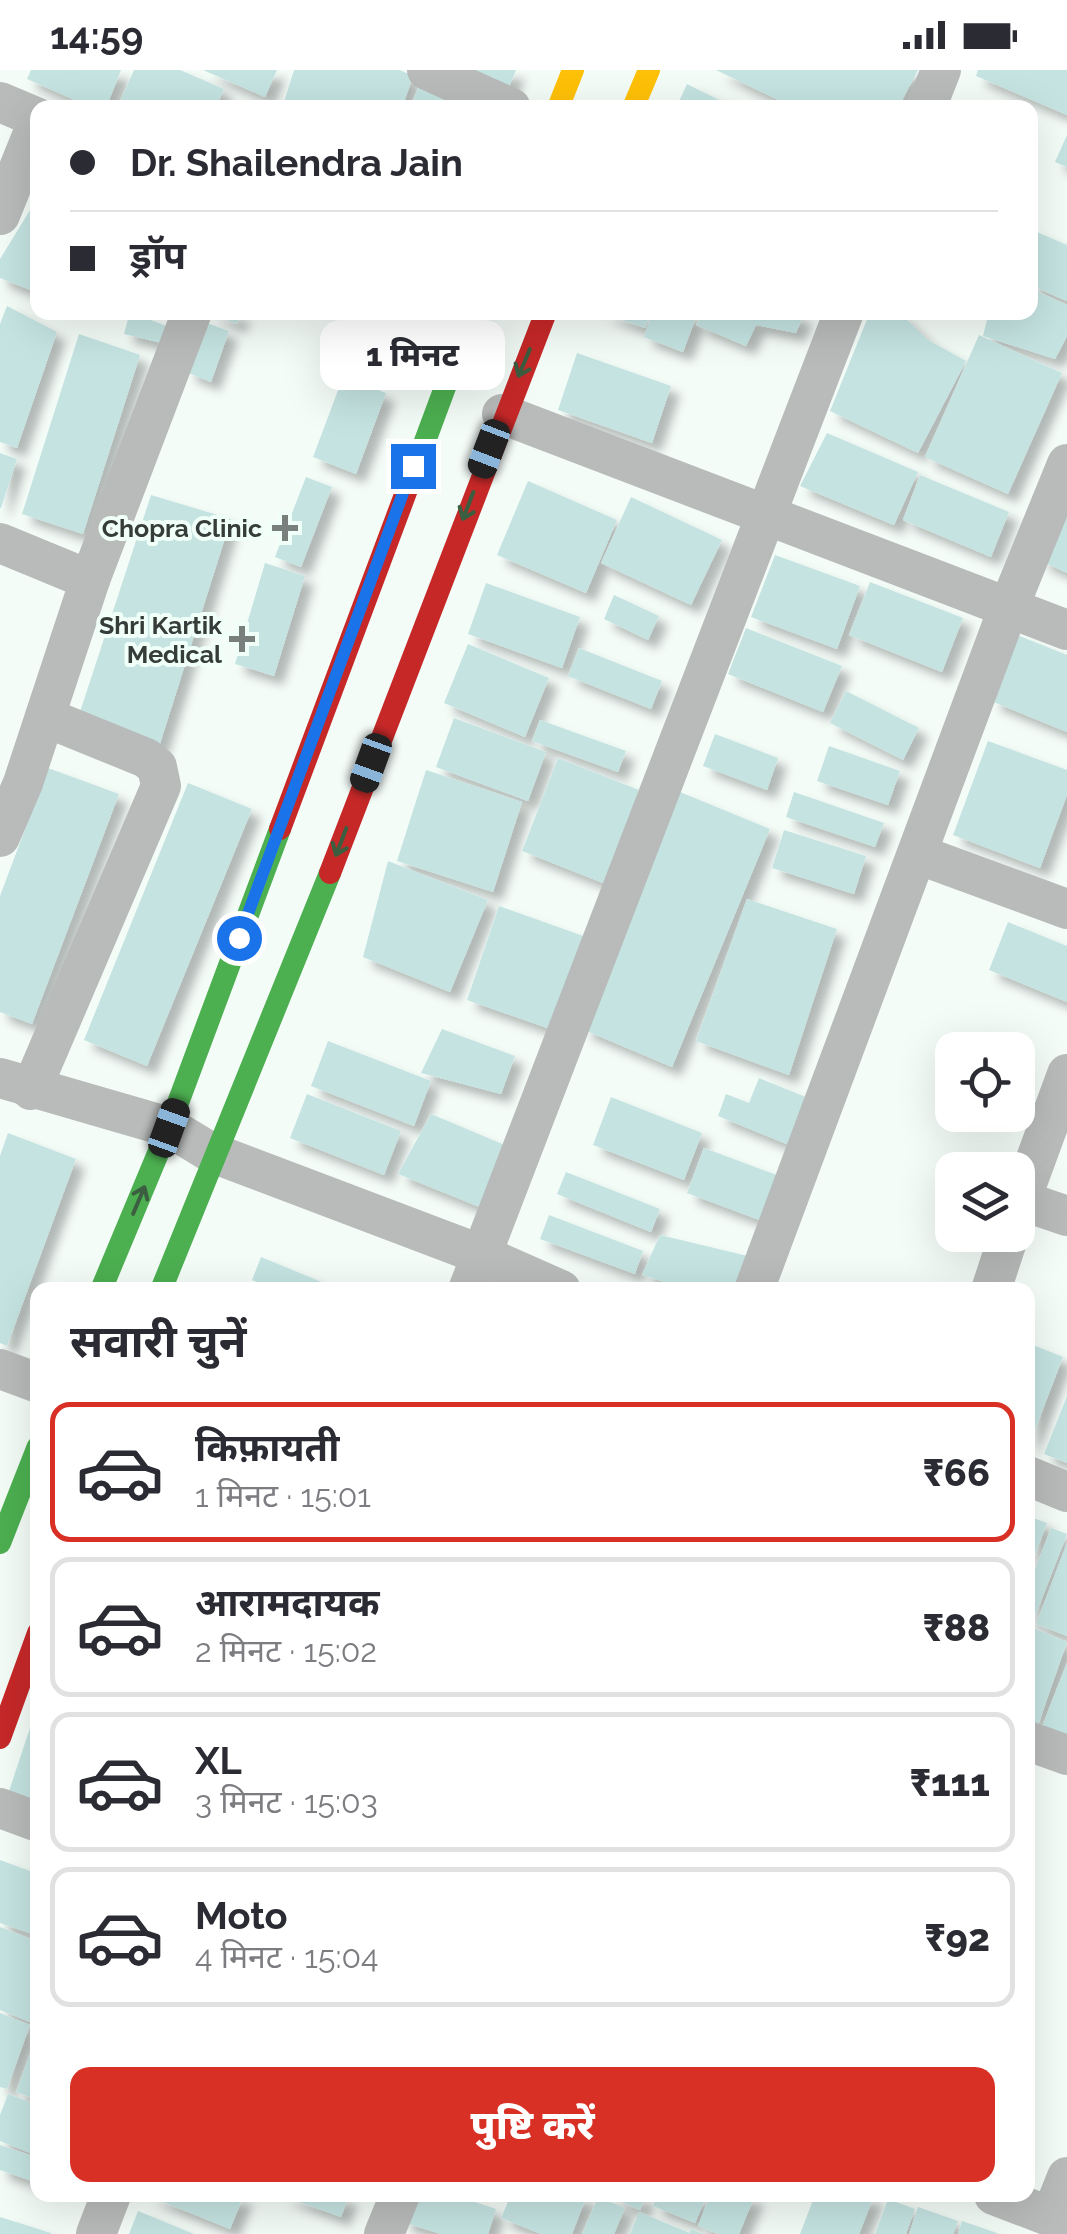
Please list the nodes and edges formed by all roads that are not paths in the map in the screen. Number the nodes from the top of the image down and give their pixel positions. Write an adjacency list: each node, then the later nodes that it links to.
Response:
1 (428, 70): 5 (street)
2 (574, 70): 6 (main road)
3 (649, 70): 7 (main road)
4 (941, 70): 8 (street)
5 (494, 100)
6 (561, 100)
7 (636, 100)
8 (929, 100)
9 (0, 102): 10 (street)
10 (30, 116)
11 (30, 140): 12 (street)
12 (0, 215)
13 (189, 320): 21 (street)
14 (470, 320): 31 (main road)
15 (543, 320): 17 (main road, one-way to 17)
16 (841, 320): 19 (street)
17 (502, 414): 19 (street); 32 (main road, one-way to 32)
18 (1067, 464): 22 (street)
19 (762, 516): 22 (street); 37 (street)
20 (0, 543): 21 (street)
21 (90, 580): 24 (street)
22 (1008, 609): 23 (street); 27 (street)
23 (1067, 630)
24 (45, 716): 25 (street); 30 (street)
25 (11, 778): 26 (street)
26 (0, 837)
27 (917, 854): 28 (street); 41 (street)
28 (1067, 909)
29 (1067, 1074): 33 (street)
30 (16, 1084): 31 (street)
31 (169, 1128): 32 (street); 38 (main road, one-way to 31)
32 (210, 1152): 37 (street); 39 (main road)
33 (1035, 1162)
34 (1035, 1215): 35 (street)
35 (1067, 1216)
36 (1003, 1252): 42 (street)
37 (475, 1273): 40 (street)
38 (104, 1282)
39 (163, 1282)
40 (521, 1282)
41 (757, 1282)
42 (993, 1282)
43 (0, 1369): 44 (street)
44 (30, 1380)
45 (30, 1466): 48 (main road)
46 (1035, 1479): 47 (street)
47 (1067, 1492)
48 (0, 1543)
49 (30, 1655): 50 (main road)
50 (0, 1738)
51 (1035, 1744): 52 (street)
52 (1067, 1755)
53 (0, 1808): 54 (street)
54 (30, 1819)
55 (1067, 2178): 59 (street)
56 (108, 2202): 60 (street)
57 (397, 2202): 61 (street)
58 (1012, 2202): 59 (street)
59 (1059, 2220)
60 (96, 2234)
61 (384, 2234)

